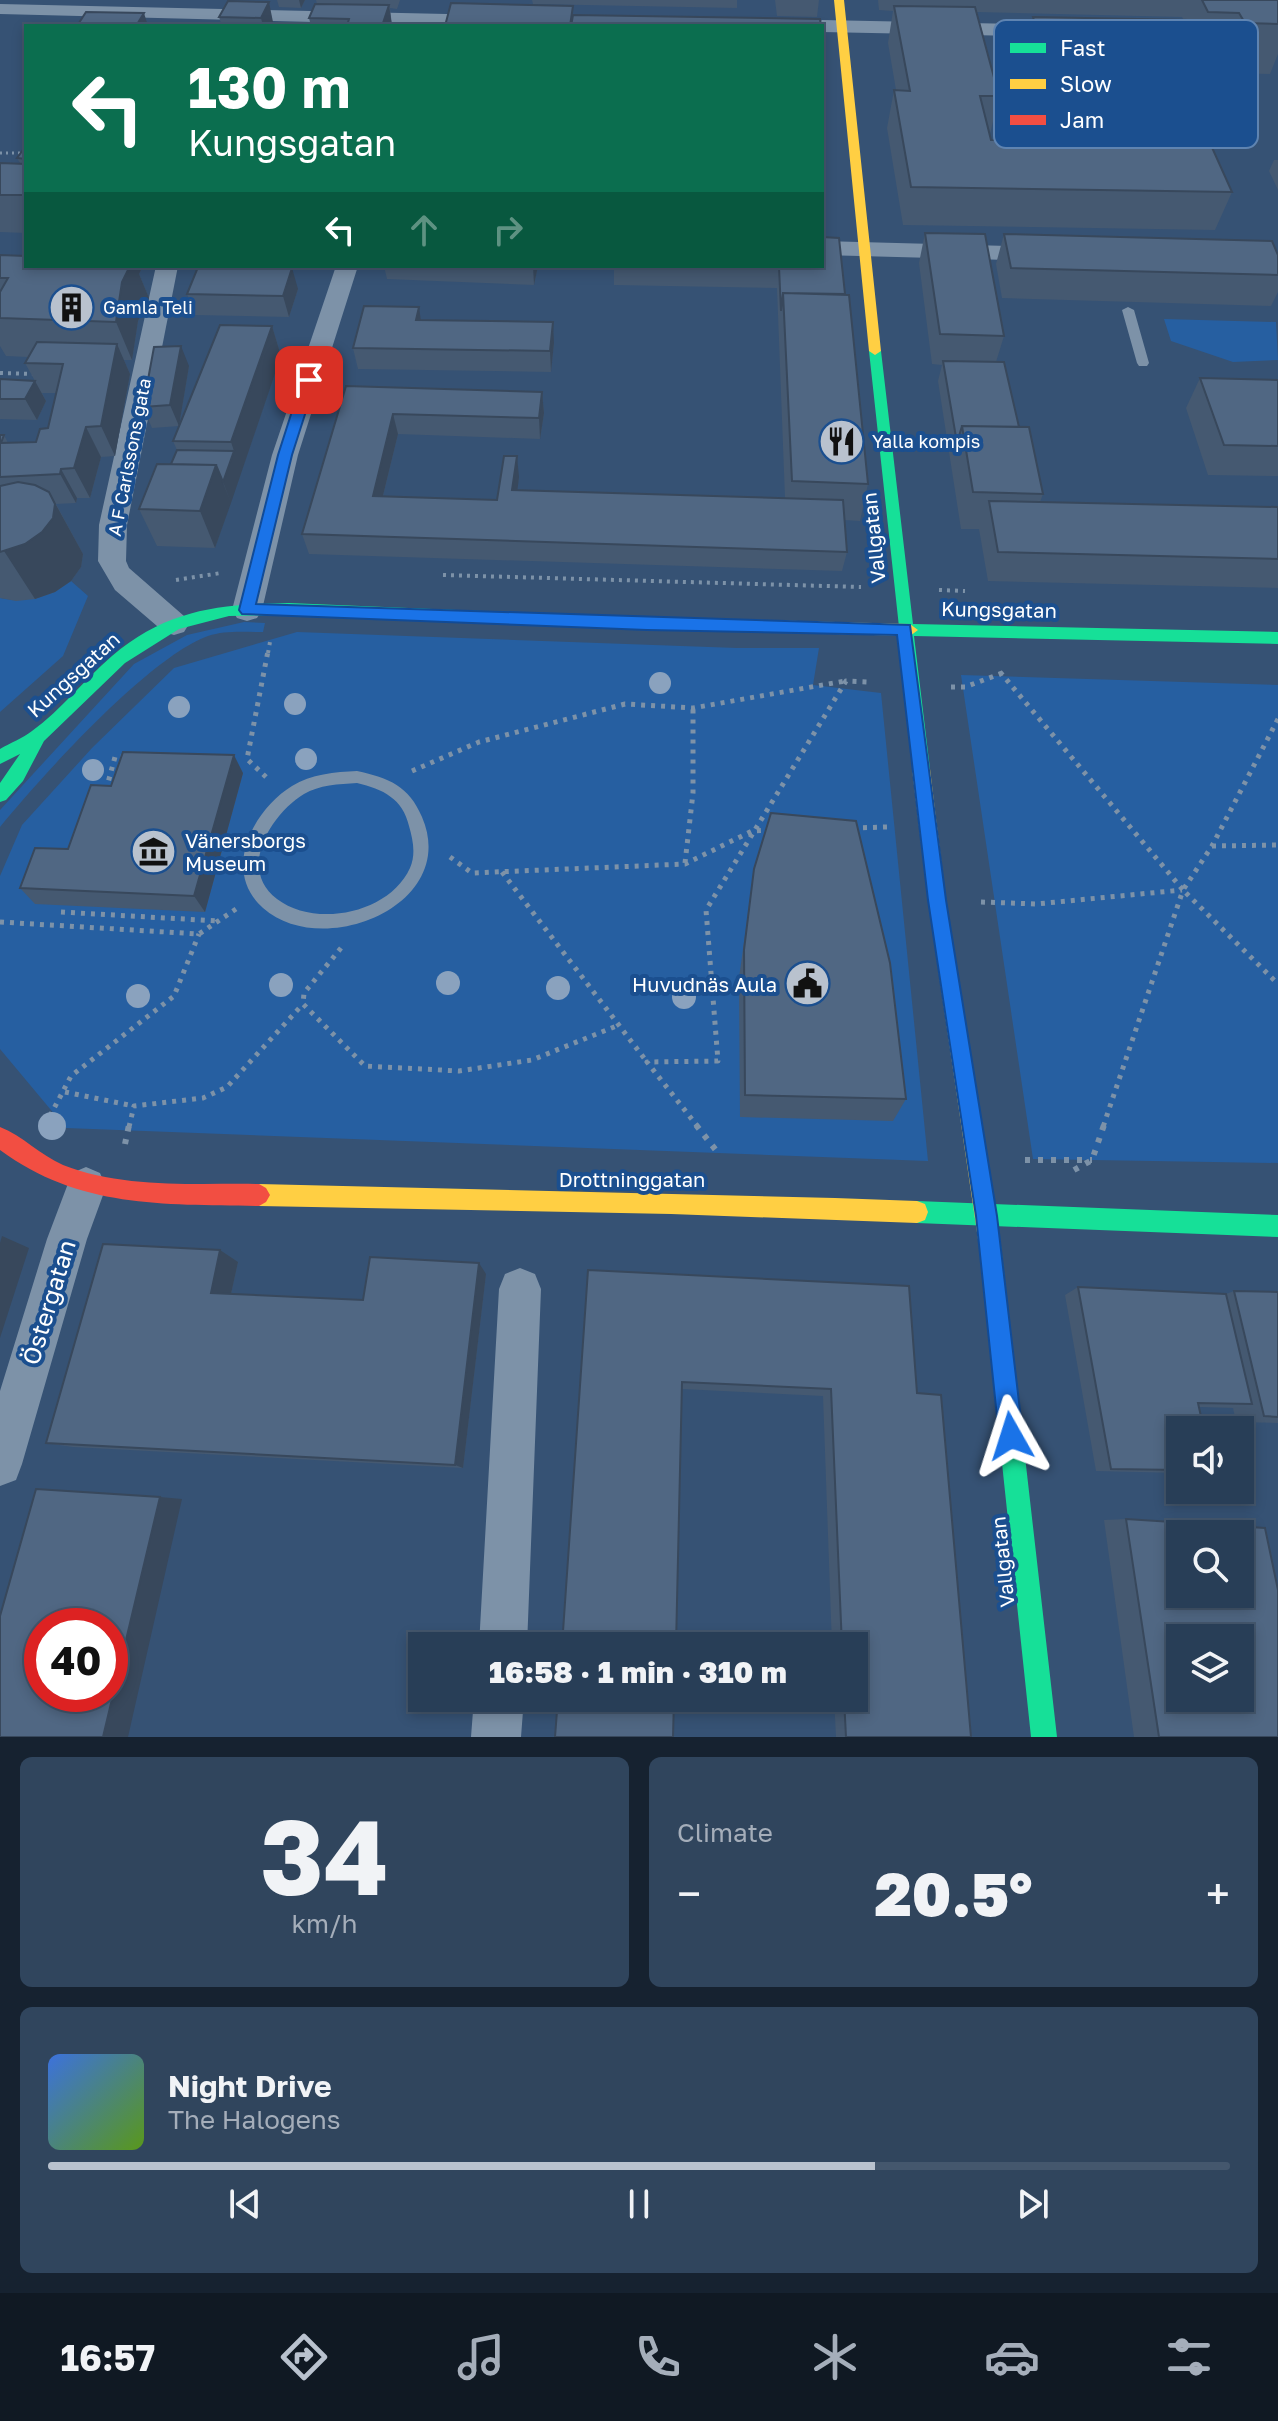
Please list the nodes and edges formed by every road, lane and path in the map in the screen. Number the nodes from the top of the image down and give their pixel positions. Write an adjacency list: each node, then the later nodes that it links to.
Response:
1 (839, 0): 7 (street, Vallgatan)
2 (0, 9): 5 (street)
3 (427, 15): 4 (street); 5 (street)
4 (502, 17)
5 (208, 20)
6 (824, 26): 7 (street)
7 (842, 27): 8 (street); 12 (street, Vallgatan)
8 (994, 30)
9 (0, 153): 10 (path)
10 (24, 153)
11 (824, 248): 12 (street)
12 (866, 249): 13 (street); 21 (street, Vallgatan)
13 (1064, 254)
14 (167, 268): 25 (street, A F Carlssons gata)
15 (346, 268): 24 (street)
16 (1128, 310): 17 (lane)
17 (1143, 363)
18 (0, 373): 19 (path)
19 (41, 375)
20 (428, 575): 21 (path)
21 (901, 588): 22 (path); 26 (street, Vallgatan)
22 (973, 591)
23 (289, 609): 24 (street, Kungsgatan); 26 (street, Kungsgatan); 36 (path)
24 (247, 610): 25 (street, Kungsgatan)
25 (174, 624): 32 (street, Kungsgatan)
26 (904, 629): 27 (street, Kungsgatan); 29 (street, Vallgatan)
27 (1278, 638)
28 (846, 681): 29 (path); 30 (path); 44 (path)
29 (910, 685): 41 (street, Vallgatan); 50 (path)
30 (693, 708): 37 (path); 48 (path)
31 (1278, 719): 47 (path)
32 (38, 736): 33 (street, Kungsgatan); 39 (street)
33 (0, 757)
34 (130, 757): 38 (path)
35 (232, 759): 36 (path)
36 (247, 759): 40 (path)
37 (384, 783): 40 (lane); 45 (lane)
38 (106, 790)
39 (0, 795)
40 (288, 797): 51 (lane)
41 (928, 826): 42 (path); 52 (street, Vallgatan)
42 (840, 828)
43 (781, 830): 44 (path)
44 (752, 831): 48 (path); 61 (path)
45 (425, 840): 49 (path); 54 (lane)
46 (1278, 845): 47 (path)
47 (1212, 846): 50 (path)
48 (685, 864): 49 (path)
49 (502, 871): 60 (path)
50 (1183, 890): 52 (path); 58 (path); 67 (path)
51 (260, 893): 54 (lane); 55 (path)
52 (937, 900): 65 (street, Vallgatan)
53 (61, 912): 55 (path)
54 (370, 912): 59 (path)
55 (219, 921): 57 (path)
56 (0, 922): 57 (path)
57 (199, 934): 62 (path)
58 (1278, 984)
59 (303, 1004): 60 (path); 63 (path)
60 (619, 1025): 61 (path)
61 (647, 1062): 68 (path)
62 (65, 1092): 63 (path); 66 (path)
63 (134, 1106): 70 (path)
64 (0, 1137): 66 (street, Drottninggatan)
65 (977, 1159): 67 (path); 71 (street, Vallgatan)
66 (24, 1160): 70 (street, Drottninggatan)
67 (1092, 1160): 69 (path)
68 (729, 1166)
69 (1066, 1174)
70 (101, 1189): 71 (street, Drottninggatan); 74 (street, Östergatan)
71 (987, 1216): 72 (street, Drottninggatan); 78 (street, Vallgatan)
72 (1278, 1226)
73 (520, 1289): 75 (street)
74 (0, 1464)
75 (504, 1632)
76 (498, 1712): 77 (street)
77 (496, 1737)
78 (1044, 1737)

